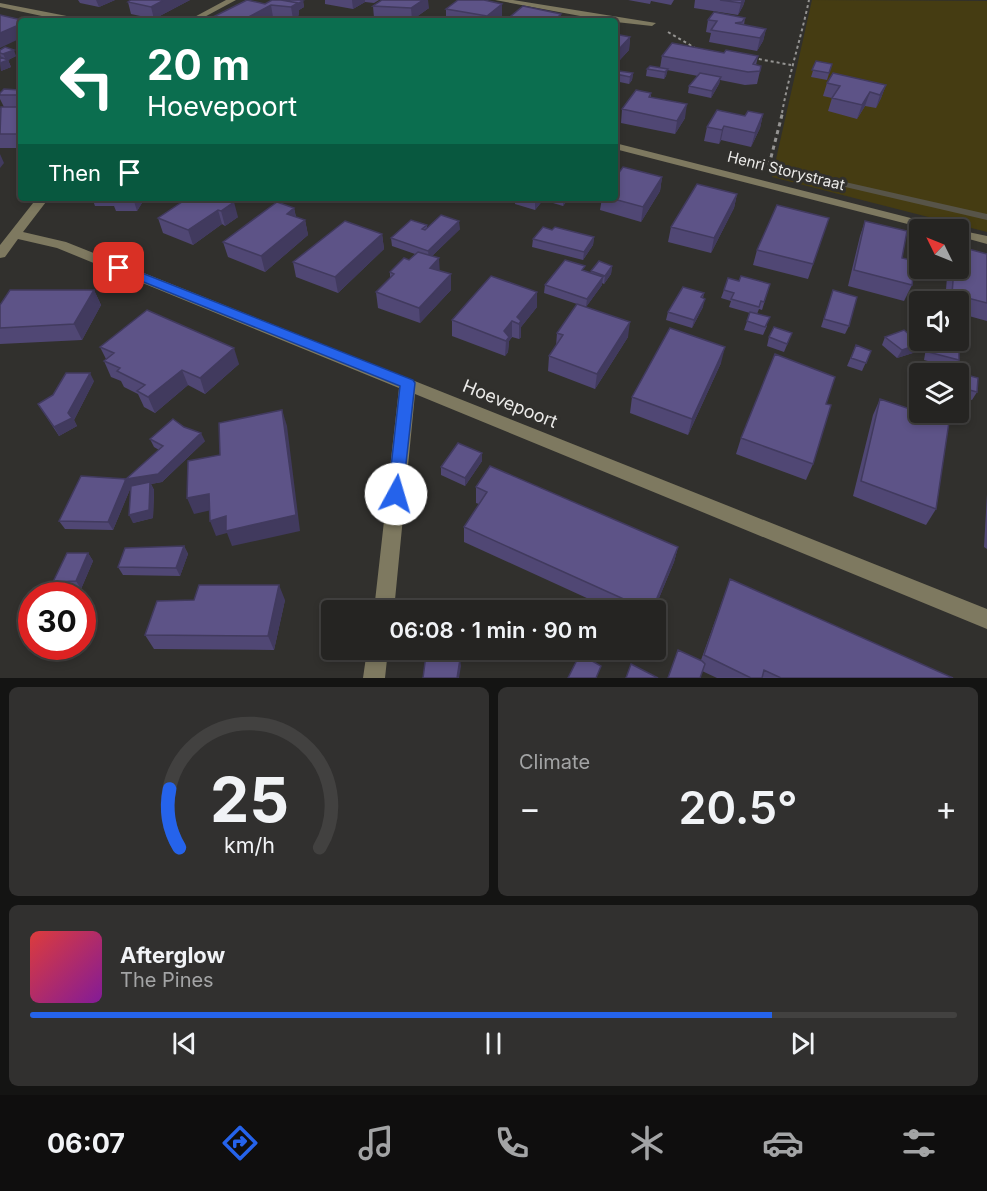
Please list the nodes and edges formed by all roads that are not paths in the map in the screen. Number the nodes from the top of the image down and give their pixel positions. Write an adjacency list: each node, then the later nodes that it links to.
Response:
1 (232, 0): 5 (street)
2 (500, 0): 6 (street)
3 (0, 5): 4 (street)
4 (63, 18)
5 (197, 18)
6 (604, 18)
7 (618, 20): 8 (street)
8 (652, 23)
9 (618, 147): 11 (street, Henri Storystraat)
10 (41, 201): 12 (street)
11 (909, 220)
12 (15, 234): 15 (street); 16 (street, Hoevepoort)
13 (969, 235): 14 (street)
14 (987, 240)
15 (0, 254)
16 (408, 383): 17 (street); 18 (street, Hoevepoort)
17 (385, 600)
18 (987, 619)
19 (377, 660): 20 (street)
20 (374, 678)

